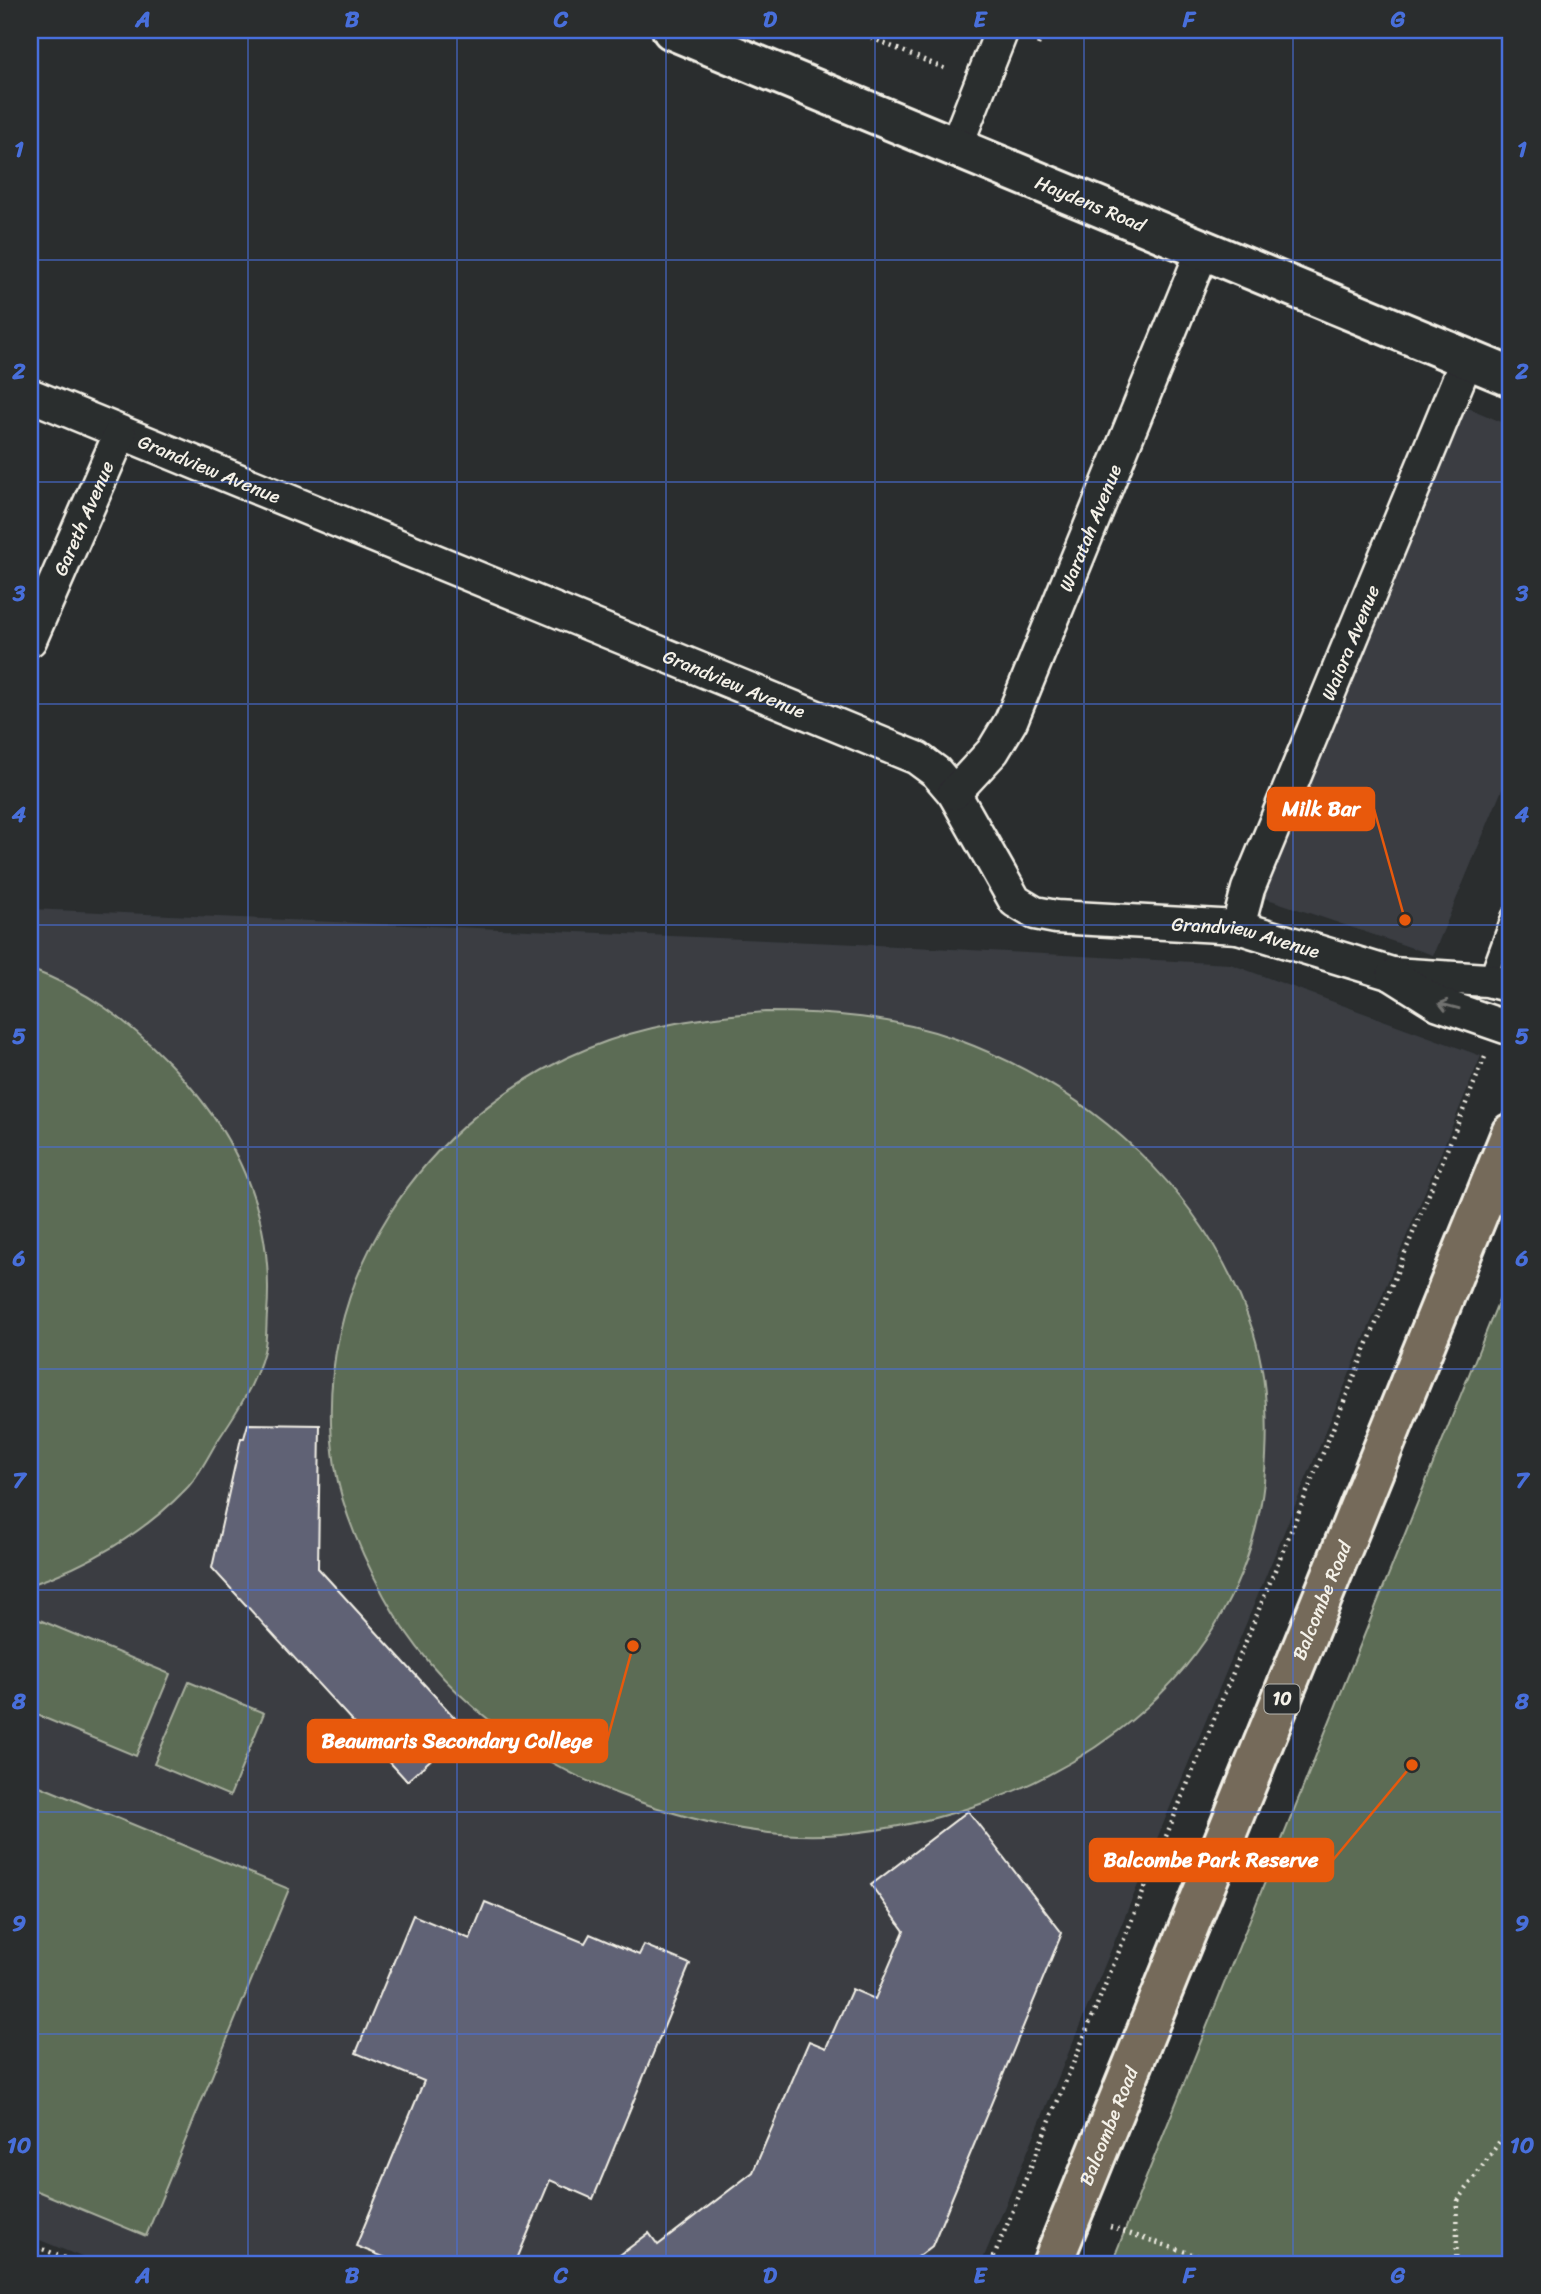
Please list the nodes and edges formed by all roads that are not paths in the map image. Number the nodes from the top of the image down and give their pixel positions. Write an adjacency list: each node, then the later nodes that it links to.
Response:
1 (672, 30): 3 (street, Haydens Road)
2 (1002, 30): 3 (street)
3 (956, 146): 4 (street, Haydens Road)
4 (1203, 250): 5 (street, Haydens Road); 10 (street, Waratah Avenue)
5 (1467, 359): 6 (street, Haydens Road); 12 (street, Waiora Avenue)
6 (1511, 377)
7 (30, 395): 8 (street, Grandview Avenue)
8 (120, 434): 9 (street, Gareth Avenue); 10 (street, Grandview Avenue)
9 (30, 640)
10 (954, 793): 12 (street, Grandview Avenue)
11 (1511, 915): 14 (lane)
12 (1238, 927): 13 (street, Grandview Avenue)
13 (1392, 974): 14 (street, Grandview Avenue); 15 (street, Grandview Avenue, one-way to 13)
14 (1499, 983)
15 (1507, 1027)
16 (1511, 1133): 17 (main road, Balcombe Road / 10)
17 (1052, 2264)

